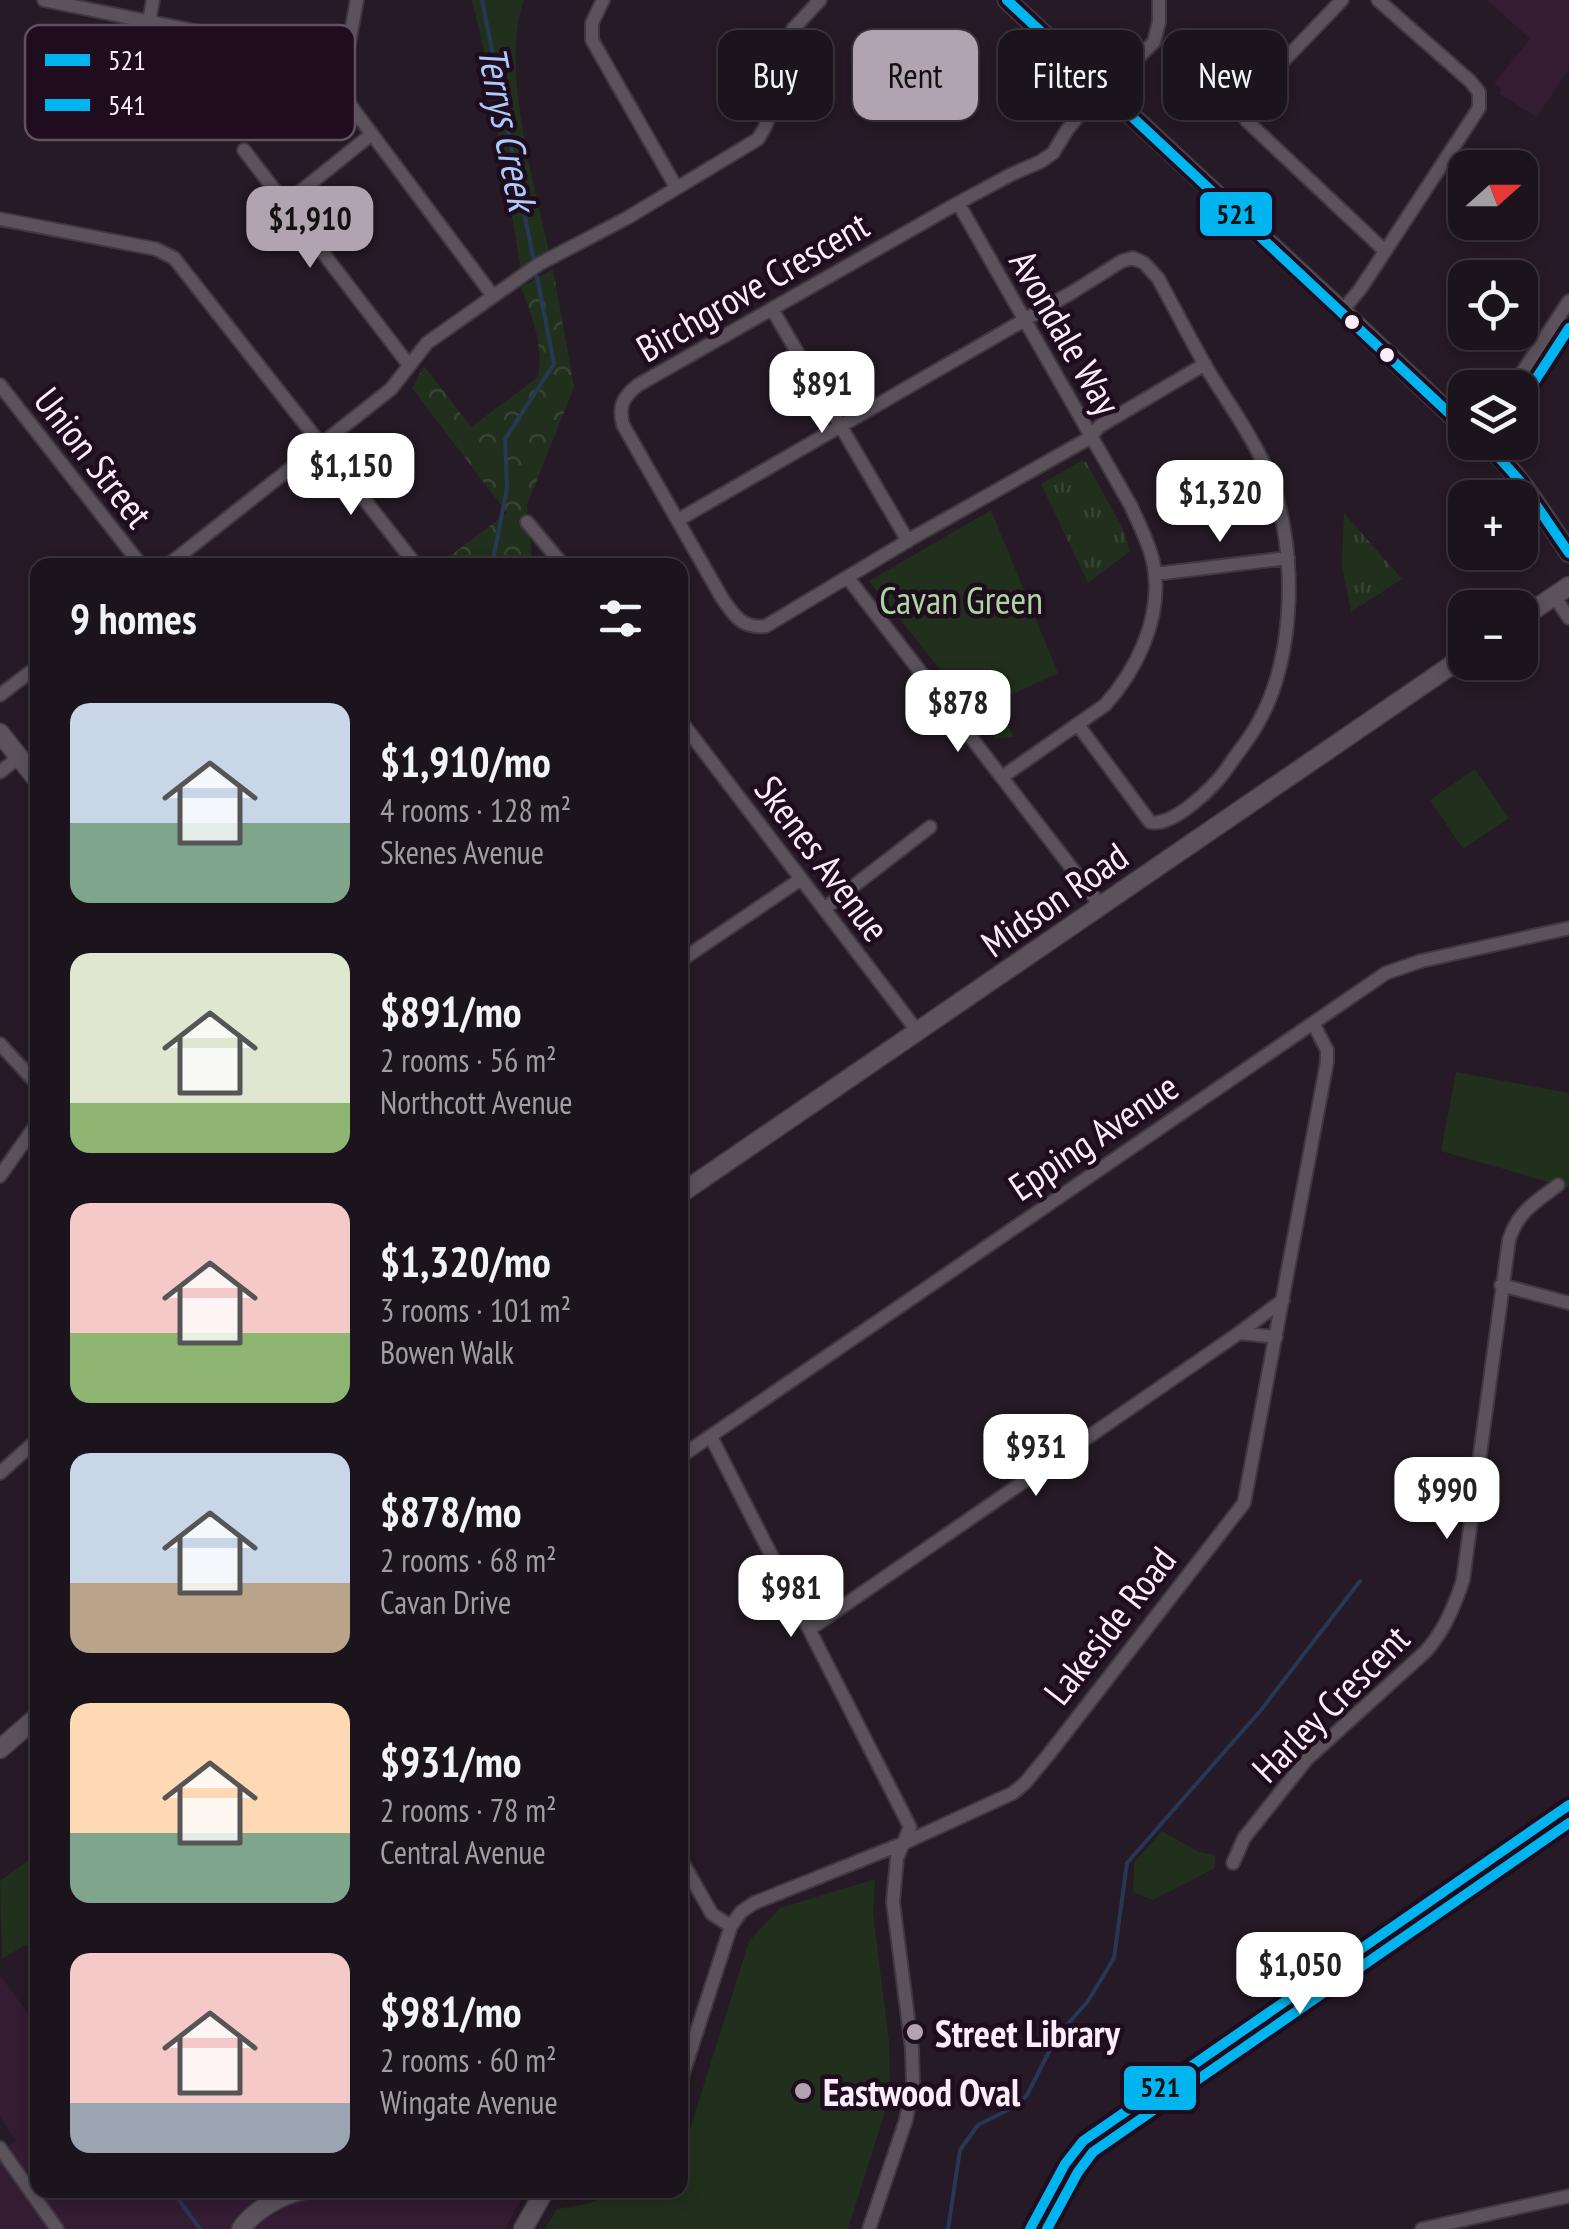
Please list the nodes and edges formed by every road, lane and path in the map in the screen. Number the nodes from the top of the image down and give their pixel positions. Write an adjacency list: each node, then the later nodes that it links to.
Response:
1 (44, 0): 10 (street)
2 (153, 0): 10 (street)
3 (358, 0): 12 (street)
4 (603, 0): 20 (street)
5 (820, 0): 20 (street)
6 (1007, 0): 13 (street)
7 (1159, 0): 14 (street, Birchgrove Crescent)
8 (1342, 0): 24 (street)
9 (1378, 0): 24 (street)
10 (149, 22): 11 (street)
11 (164, 25)
12 (353, 25)
13 (1039, 30)
14 (1143, 53)
15 (355, 111): 18 (street)
16 (1076, 120): 22 (street, Birchgrove Crescent)
17 (1136, 120): 28 (street)
18 (372, 134): 21 (street); 25 (street)
19 (244, 150): 21 (street)
20 (676, 187): 25 (street)
21 (286, 203): 31 (street)
22 (958, 203): 27 (street, Birchgrove Crescent); 29 (street, Avondale Way)
23 (0, 220): 37 (street)
24 (1384, 250): 28 (street)
25 (493, 296): 31 (street)
26 (1569, 301): 32 (street)
27 (772, 309): 35 (street); 39 (street, Birchgrove Crescent)
28 (1342, 311): 34 (street)
29 (1024, 320): 30 (street); 35 (street); 36 (street, Avondale Way)
30 (1205, 364): 36 (street, Birchgrove Crescent); 47 (street)
31 (409, 365): 37 (street)
32 (1524, 370)
33 (0, 385): 43 (street, Union Street)
34 (1448, 412)
35 (841, 426): 39 (street); 41 (street)
36 (1091, 436): 41 (street, Birchgrove Crescent); 48 (street, Avondale Way)
37 (320, 444): 44 (street); 45 (street)
38 (1504, 460): 42 (street)
39 (678, 520): 49 (street, Birchgrove Crescent)
40 (527, 522): 46 (street)
41 (908, 541): 49 (street, Birchgrove Crescent)
42 (1569, 553)
43 (136, 558)
44 (177, 558)
45 (410, 558)
46 (556, 558)
47 (1288, 558): 48 (street); 56 (street)
48 (1155, 574): 56 (street, Avondale Way)
49 (848, 578): 62 (street)
50 (1561, 591): 51 (street); 52 (street)
51 (1538, 607)
52 (1569, 618)
53 (1448, 668): 65 (street, Midson Road)
54 (30, 672): 55 (street)
55 (0, 695)
56 (1078, 725): 62 (street, Avondale Way)
57 (688, 731): 64 (street, Skenes Avenue)
58 (0, 734): 59 (street)
59 (18, 758): 60 (street); 61 (street)
60 (0, 772)
61 (30, 772)
62 (1002, 777): 65 (street)
63 (930, 827): 66 (street)
64 (801, 879): 66 (street, Skenes Avenue); 68 (street)
65 (1101, 906): 70 (street, Midson Road)
66 (824, 909): 70 (street, Skenes Avenue)
67 (1569, 928): 69 (street, Epping Avenue)
68 (688, 955)
69 (1313, 1023): 78 (street, Lakeside Road); 82 (street, Epping Avenue)
70 (918, 1032): 76 (street, Midson Road)
71 (0, 1044): 72 (street)
72 (30, 1076)
73 (30, 1133): 74 (street)
74 (0, 1176)
75 (1558, 1185): 77 (street, Harley Crescent)
76 (688, 1189)
77 (1502, 1285): 79 (street); 91 (street, Harley Crescent)
78 (1283, 1300): 80 (street); 81 (street, Lakeside Road)
79 (1569, 1303)
80 (1239, 1333): 81 (street); 86 (street)
81 (1276, 1338): 90 (street, Lakeside Road)
82 (711, 1437): 84 (street, Epping Avenue); 86 (street)
83 (30, 1446): 85 (street)
84 (688, 1452)
85 (0, 1473)
86 (810, 1630): 90 (street)
87 (30, 1723): 88 (street)
88 (0, 1749)
89 (1569, 1805): 106 (street)
90 (904, 1842): 93 (street, Lakeside Road); 105 (street)
91 (1233, 1863)
92 (688, 1872): 93 (street)
93 (731, 1926): 94 (street)
94 (688, 2058)
95 (0, 2148): 96 (street)
96 (30, 2191)
97 (1569, 2196): 107 (street)
98 (35, 2198): 102 (street)
99 (281, 2198): 101 (street)
100 (541, 2198): 104 (street)
101 (255, 2221): 103 (street)
102 (57, 2229)
103 (241, 2229)
104 (523, 2229)
105 (870, 2229)
106 (1030, 2229)
107 (1422, 2229)

